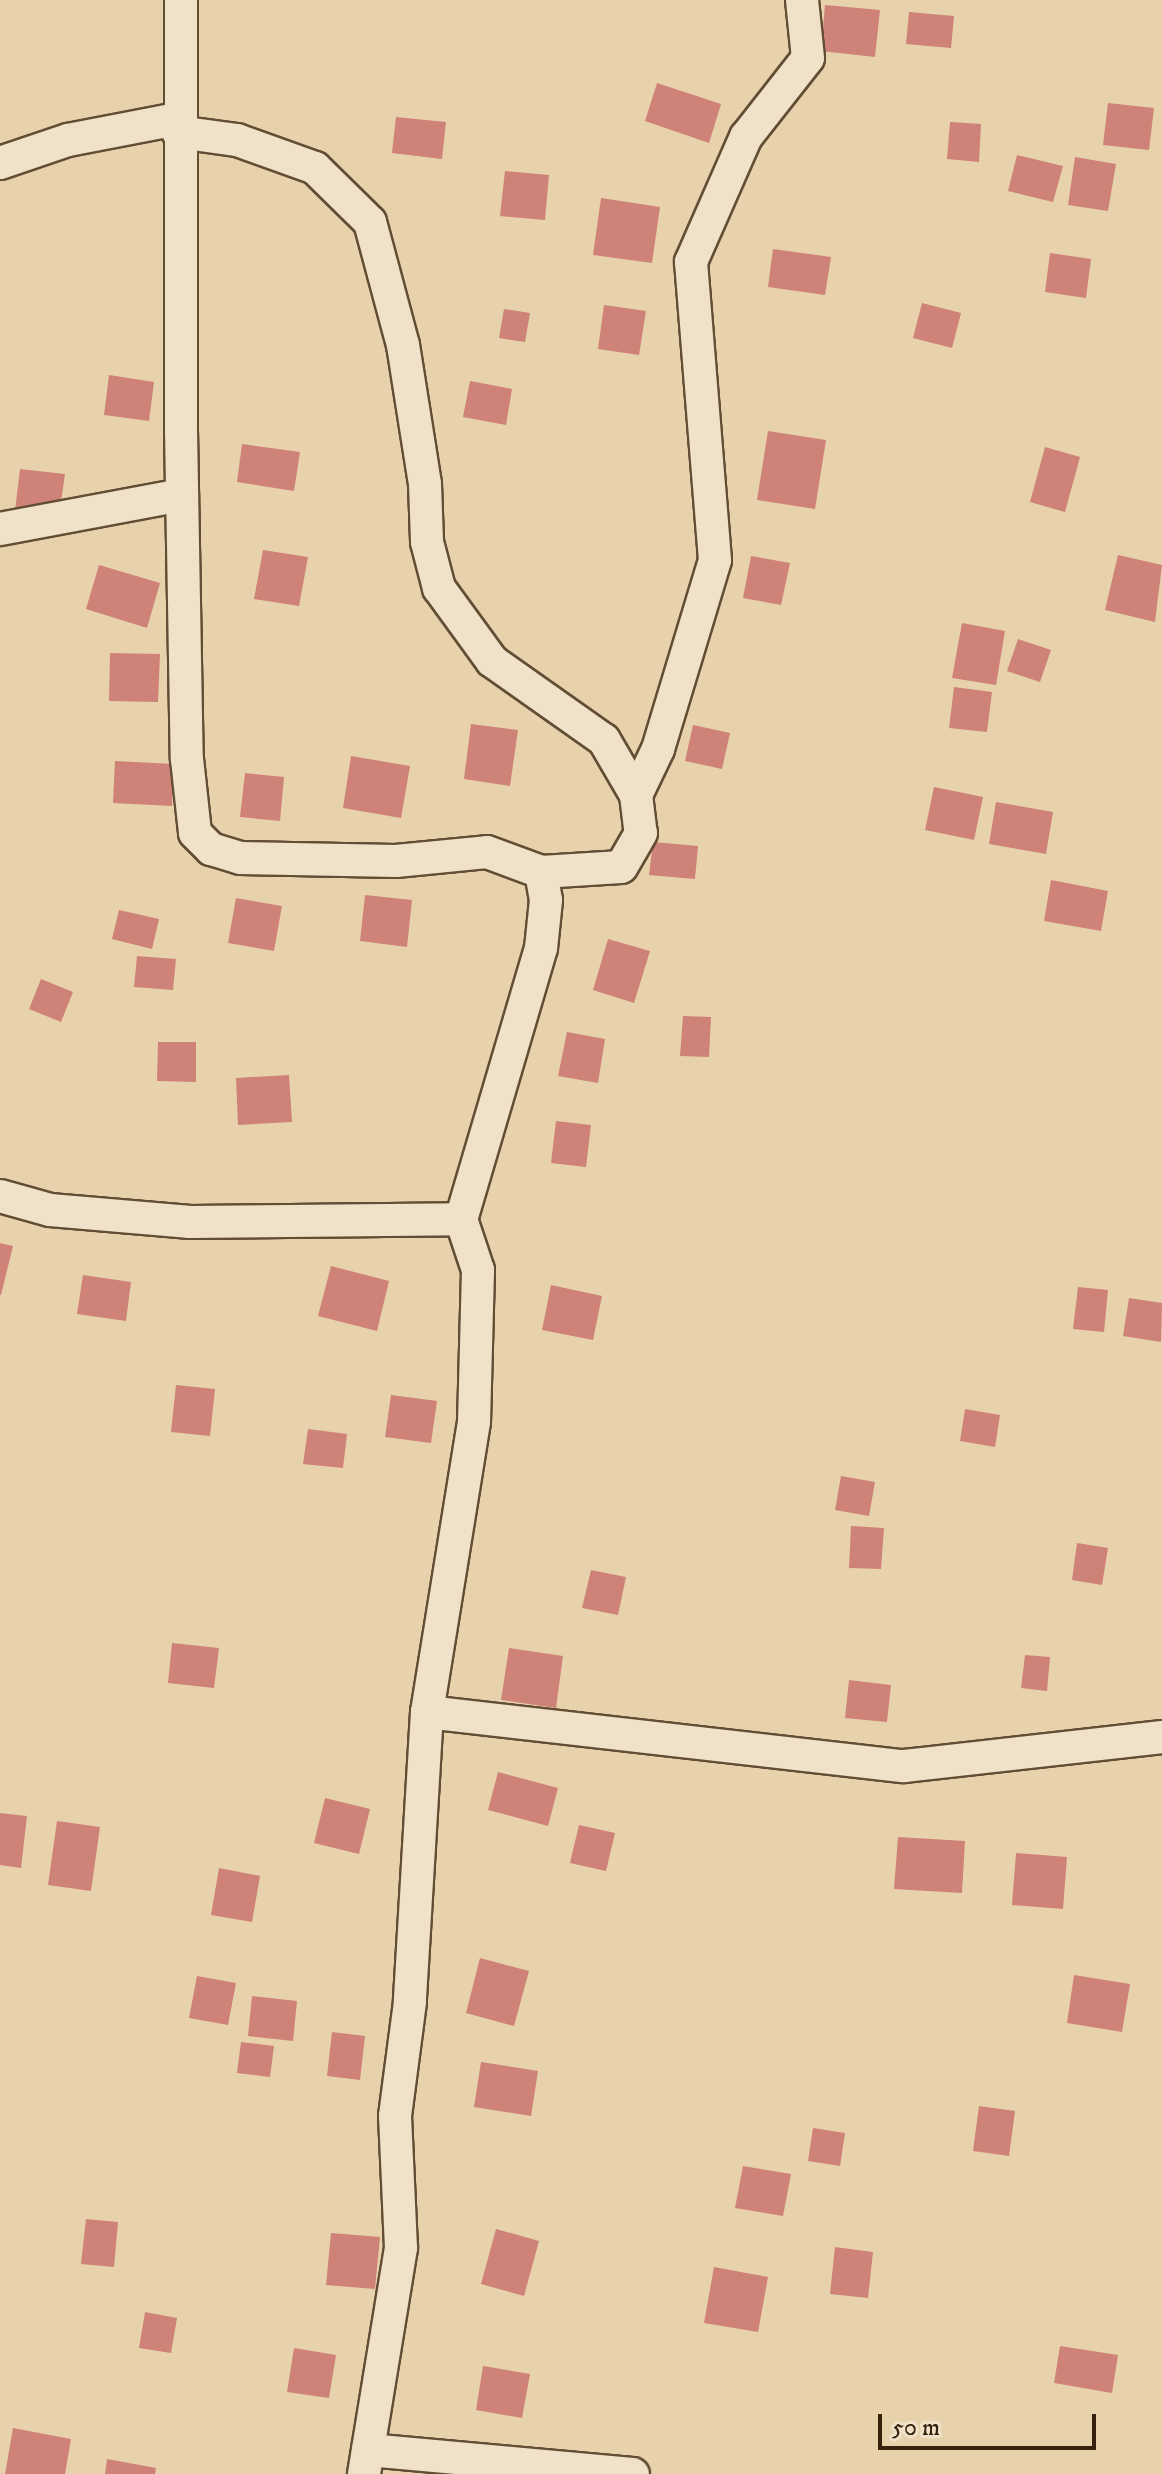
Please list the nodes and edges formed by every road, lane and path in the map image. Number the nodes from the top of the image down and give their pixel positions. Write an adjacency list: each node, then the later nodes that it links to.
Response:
1 (181, 0): 3 (street)
2 (802, 0): 7 (street)
3 (178, 126): 4 (street); 5 (street); 7 (street)
4 (0, 163)
5 (182, 495): 6 (street); 8 (street)
6 (0, 529)
7 (636, 795): 8 (street)
8 (541, 872): 10 (street)
9 (0, 1196): 10 (street)
10 (461, 1219): 11 (street)
11 (427, 1712): 12 (street); 13 (street)
12 (1162, 1737)
13 (366, 2462): 14 (street)
14 (633, 2474)

